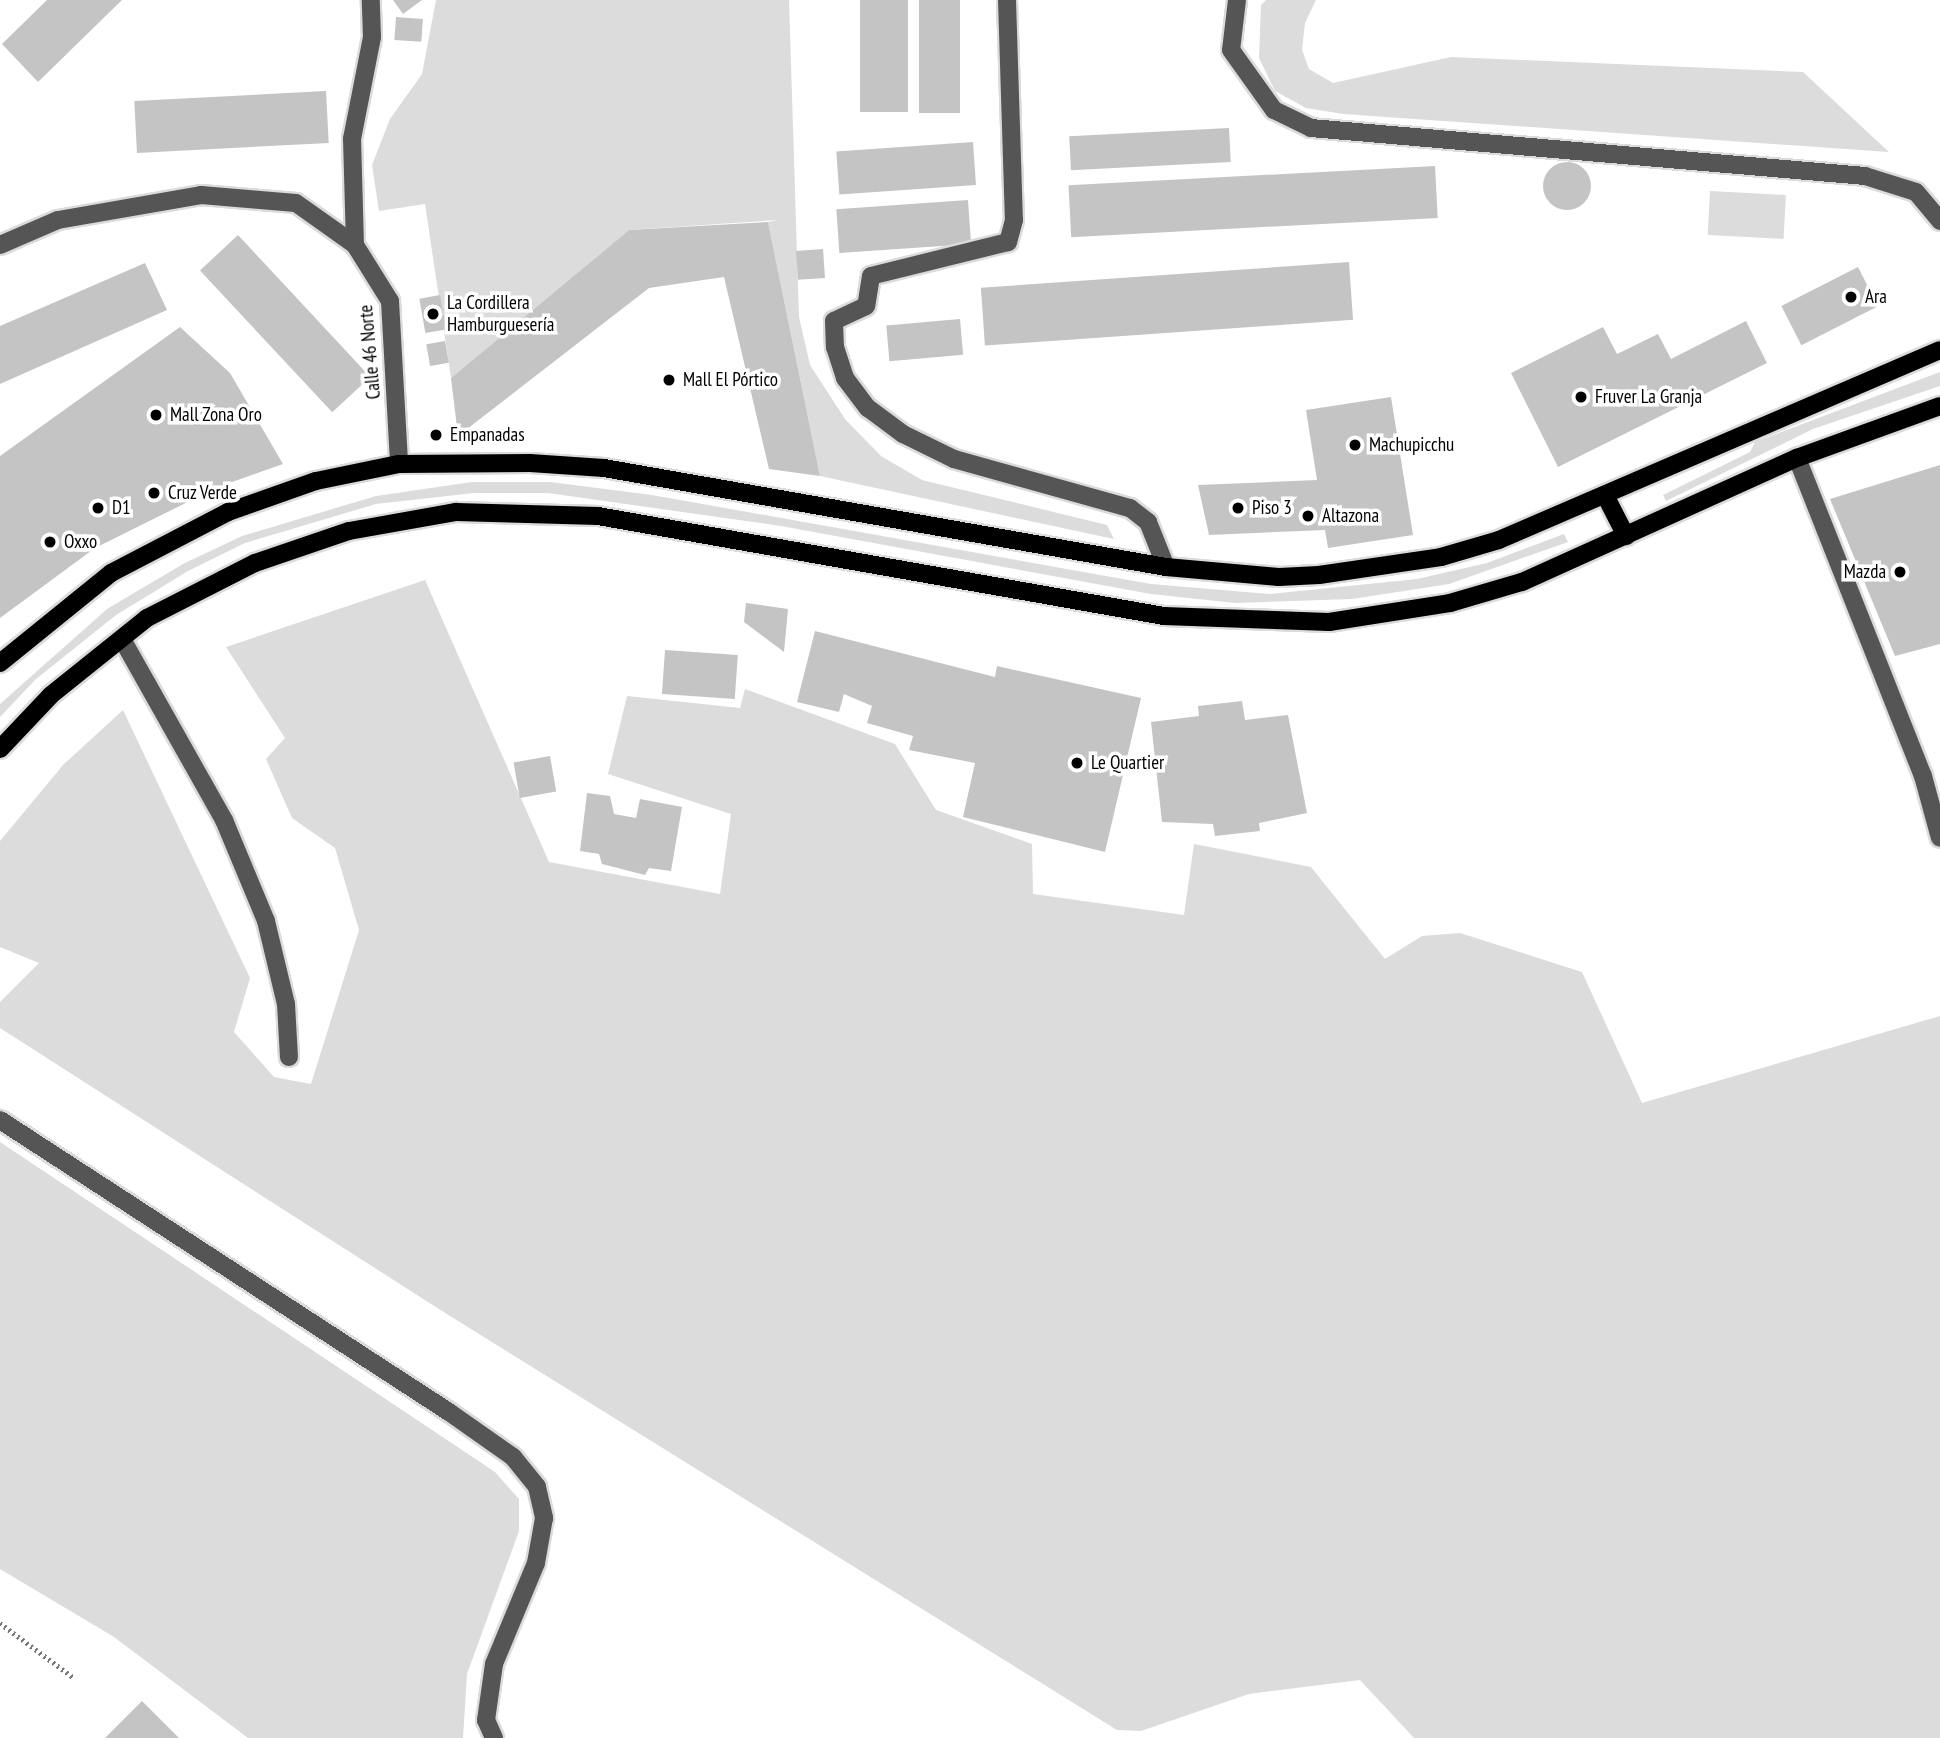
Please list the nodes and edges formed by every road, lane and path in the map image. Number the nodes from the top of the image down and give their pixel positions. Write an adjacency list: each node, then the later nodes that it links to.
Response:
1 (371, 0): 6 (street)
2 (1007, 0): 13 (street)
3 (1237, 0): 4 (street)
4 (1940, 220)
5 (0, 245): 6 (street, Calle 46 Norte)
6 (355, 245): 10 (street, Calle 46 Norte)
7 (1940, 350): 11 (main road)
8 (1940, 406): 9 (main road)
9 (1797, 458): 12 (main road); 17 (street)
10 (399, 464): 13 (main road); 15 (main road)
11 (1606, 497): 12 (main road); 13 (main road)
12 (1626, 536): 14 (main road)
13 (1166, 567)
14 (122, 639): 16 (main road); 18 (street)
15 (0, 663)
16 (0, 749)
17 (1940, 836)
18 (289, 1057)
19 (0, 1120): 22 (street)
20 (0, 1623): 21 (path)
21 (74, 1678)
22 (494, 1738)

